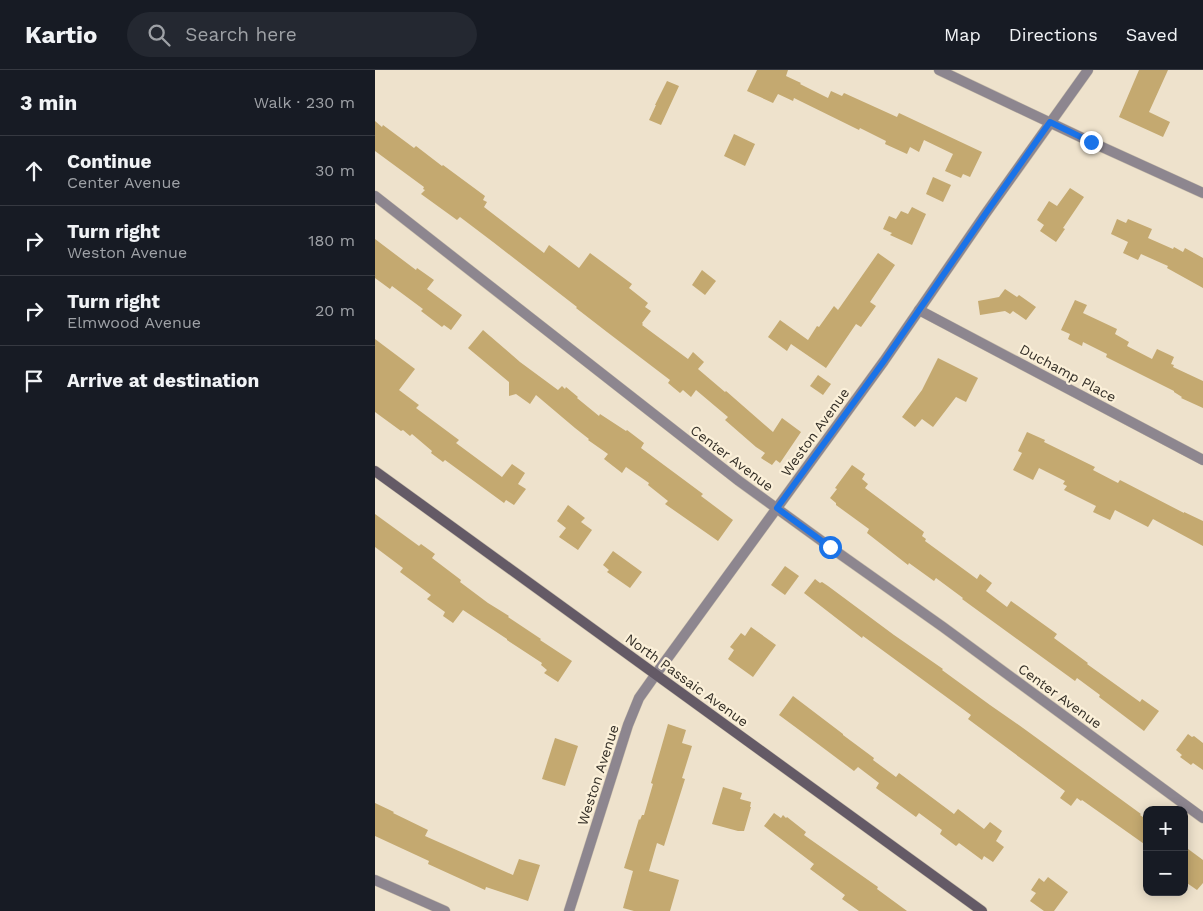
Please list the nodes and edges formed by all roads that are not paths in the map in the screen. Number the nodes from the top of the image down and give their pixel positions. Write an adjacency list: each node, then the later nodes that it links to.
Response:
1 (939, 70): 3 (street)
2 (1087, 70): 3 (street, Weston Avenue)
3 (1050, 122): 4 (street); 6 (street, Weston Avenue)
4 (1203, 193)
5 (375, 196): 9 (street, Center Avenue)
6 (919, 310): 7 (street, Duchamp Place); 9 (street, Weston Avenue)
7 (1203, 460)
8 (375, 471): 10 (main road, North Passaic Avenue)
9 (777, 508): 10 (street, Weston Avenue); 11 (street, Center Avenue)
10 (655, 674): 14 (street, Weston Avenue); 15 (main road, North Passaic Avenue)
11 (1202, 815)
12 (375, 880): 13 (street)
13 (445, 911)
14 (569, 911)
15 (982, 911)

